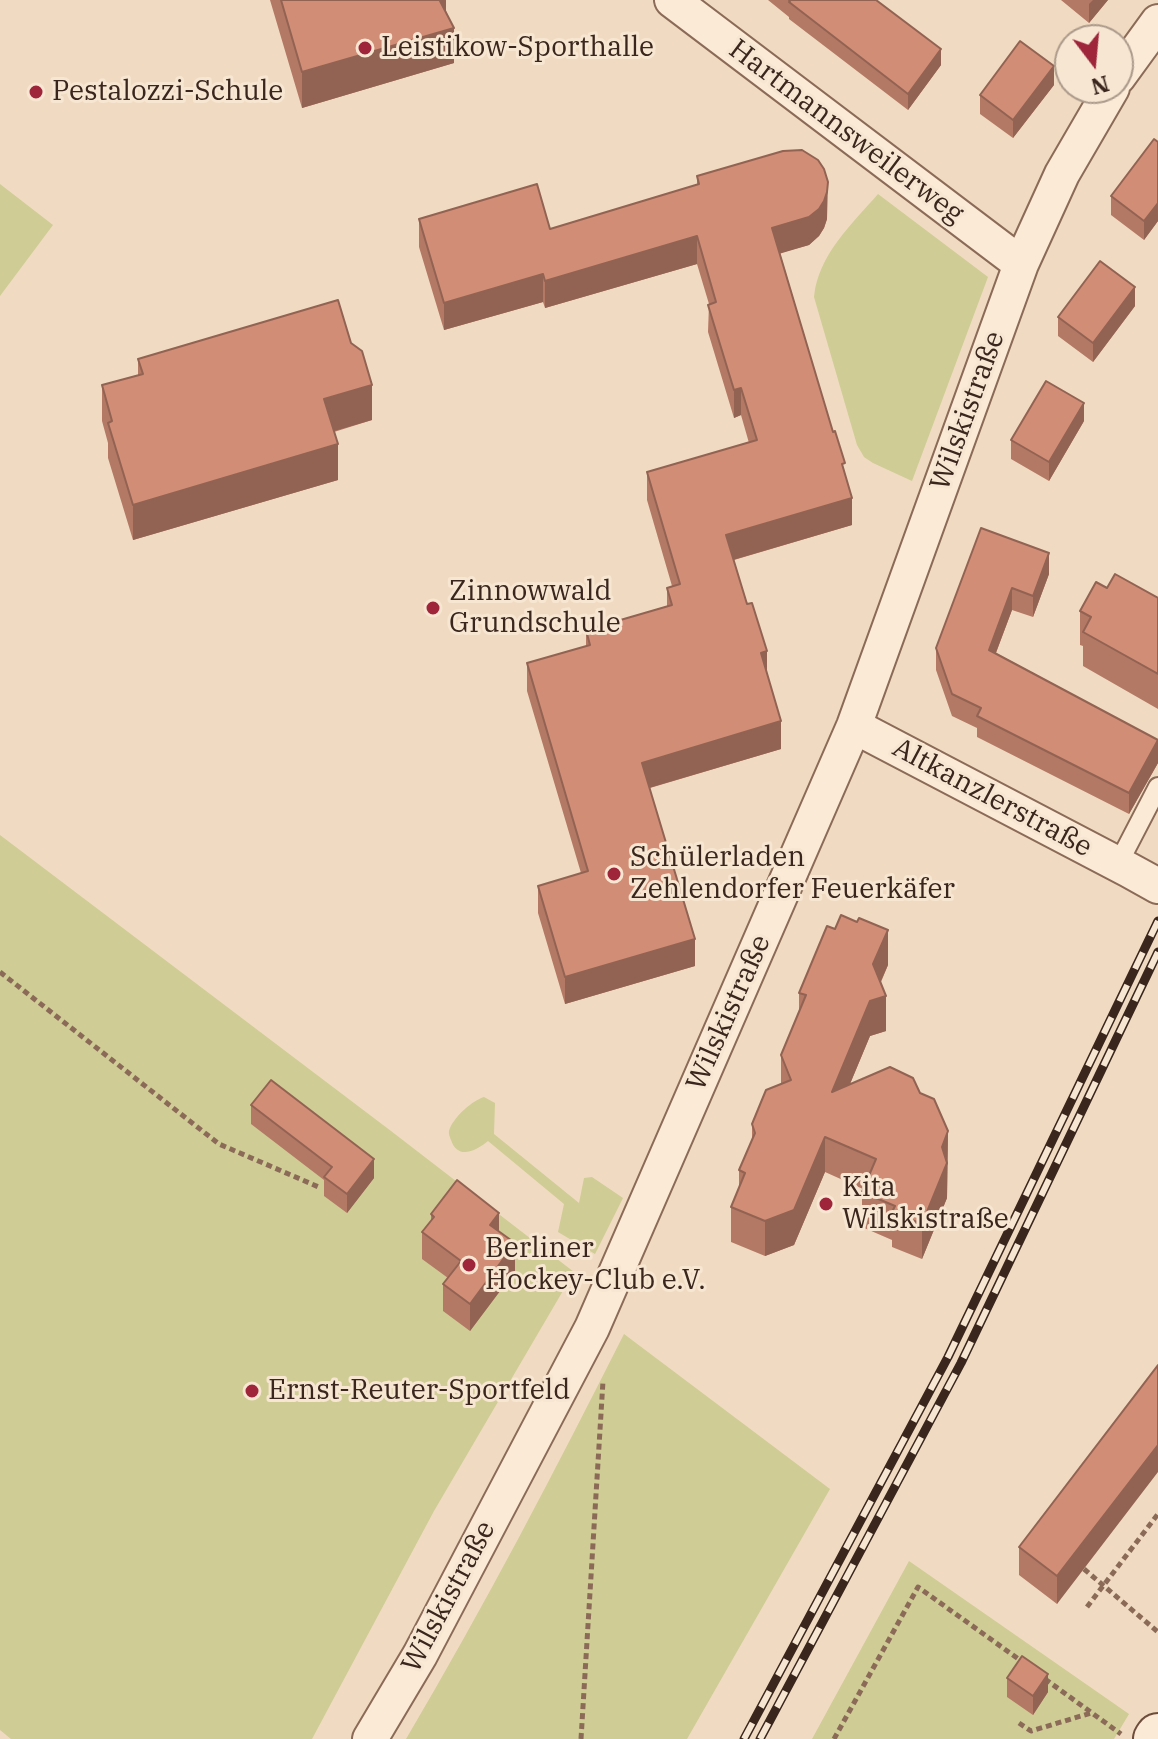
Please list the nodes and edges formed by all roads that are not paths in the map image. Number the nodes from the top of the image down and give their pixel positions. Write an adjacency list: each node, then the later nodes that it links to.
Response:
1 (672, 0): 5 (street, Hartmannsweilerweg)
2 (1158, 22): 3 (street)
3 (1134, 55)
4 (1103, 104): 5 (street, Wilskistraße)
5 (1021, 264): 6 (street, Wilskistraße)
6 (854, 726): 8 (street, Altkanzlerstraße); 9 (street, Wilskistraße)
7 (1158, 787): 8 (lane)
8 (1135, 873)
9 (370, 1739)

